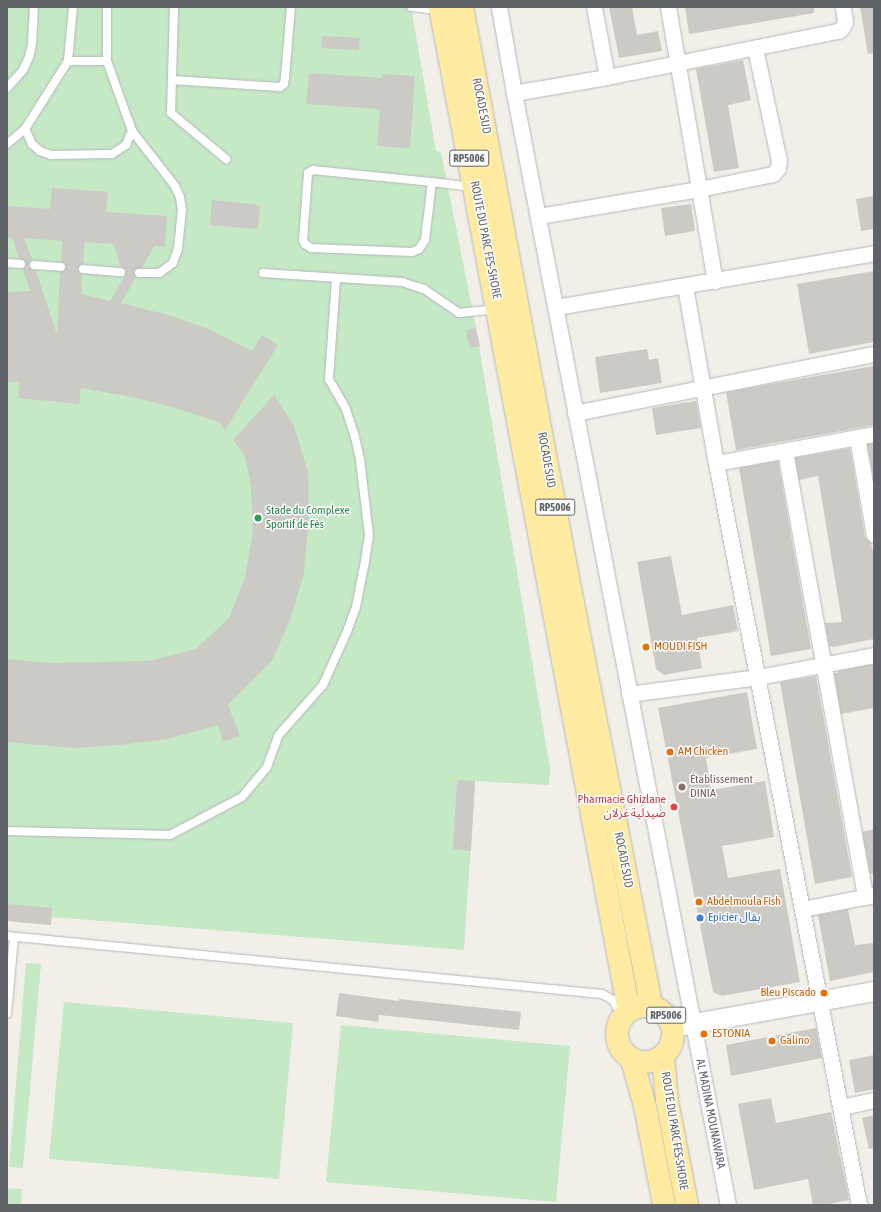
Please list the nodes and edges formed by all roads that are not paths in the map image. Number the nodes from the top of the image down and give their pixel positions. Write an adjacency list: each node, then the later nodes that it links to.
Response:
1 (34, 7): 19 (lane)
2 (73, 7): 14 (lane)
3 (107, 7): 15 (lane)
4 (174, 7): 18 (lane)
5 (291, 7): 18 (lane)
6 (411, 7): 12 (lane)
7 (462, 7): 61 (highway, ROCADE SUD / RP5006)
8 (499, 7): 20 (street, AL MADINA MOUNAWARA)
9 (594, 7): 17 (street)
10 (668, 7): 16 (street)
11 (843, 7): 13 (street)
12 (440, 8): 26 (highway, ROUTE DU PARC FES-SHORE / RP5006)
13 (755, 48): 16 (street); 27 (street)
14 (68, 61): 15 (lane); 21 (lane)
15 (107, 61): 22 (lane)
16 (676, 62): 17 (street); 27 (street)
17 (608, 77): 20 (street)
18 (172, 80): 24 (lane)
19 (7, 88)
20 (514, 93): 28 (street, AL MADINA MOUNAWARA)
21 (25, 129): 22 (lane); 23 (lane)
22 (132, 131): 36 (lane)
23 (7, 144)
24 (226, 159)
25 (432, 182): 25 (lane); 26 (lane)
26 (474, 187): 42 (highway, ROUTE DU PARC FES-SHORE / RP5006)
27 (699, 189): 28 (street); 39 (street)
28 (539, 216): 41 (street, AL MADINA MOUNAWARA)
29 (874, 253): 39 (street)
30 (7, 263): 31 (lane)
31 (21, 264)
32 (34, 265): 33 (lane)
33 (61, 267)
34 (83, 269): 35 (lane)
35 (121, 272)
36 (138, 273)
37 (264, 273): 38 (lane)
38 (336, 279): 42 (lane); 55 (lane)
39 (715, 281): 40 (street)
40 (685, 286): 41 (street); 44 (street)
41 (556, 307): 45 (street, AL MADINA MOUNAWARA)
42 (498, 309): 63 (highway, ROCADE SUD / RP5006)
43 (874, 354): 44 (street)
44 (703, 388): 45 (street); 49 (street)
45 (575, 413): 54 (street, AL MADINA MOUNAWARA)
46 (874, 434): 47 (street)
47 (857, 437): 48 (street); 50 (street)
48 (785, 451): 49 (street); 52 (street)
49 (716, 463): 53 (street)
50 (874, 535)
51 (874, 655): 52 (street)
52 (823, 665): 53 (street); 56 (street)
53 (758, 677): 54 (street); 57 (street)
54 (630, 694): 64 (street, AL MADINA MOUNAWARA)
55 (7, 831)
56 (869, 896): 57 (street)
57 (802, 909): 60 (street)
58 (11, 937): 62 (lane); 63 (lane)
59 (874, 991): 60 (street)
60 (820, 1001): 64 (street); 68 (street)
61 (651, 1006): 63 (highway, RP5006); 64 (highway, RP5006)
62 (7, 1014)
63 (626, 1014): 66 (highway, RP5006)
64 (682, 1025): 65 (highway, RP5006); 71 (street, AL MADINA MOUNAWARA)
65 (663, 1056): 66 (highway); 70 (highway, ROUTE DU PARC FES-SHORE)
66 (632, 1060): 69 (highway, ROUTE DU PARC FES-SHORE / RP5006)
67 (874, 1100): 68 (street)
68 (840, 1107): 72 (street)
69 (664, 1205)
70 (687, 1205)
71 (728, 1205)
72 (859, 1205)

